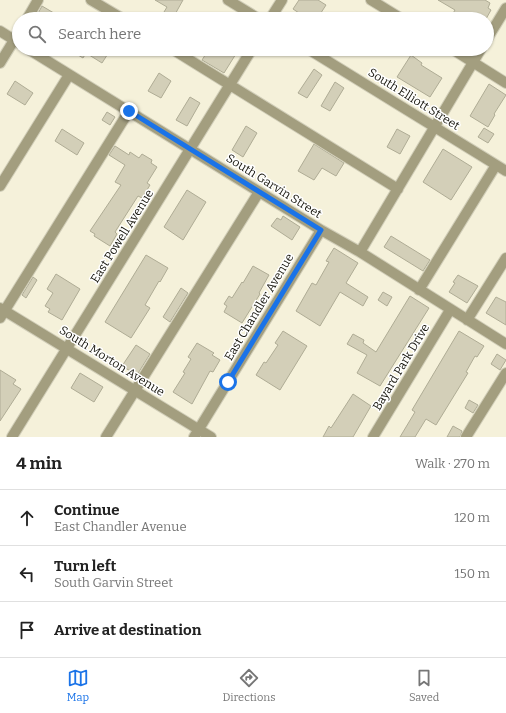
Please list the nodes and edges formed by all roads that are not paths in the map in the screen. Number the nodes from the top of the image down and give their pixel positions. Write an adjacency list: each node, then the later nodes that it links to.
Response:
1 (38, 0): 7 (street)
2 (91, 0): 8 (street)
3 (228, 0): 9 (street)
4 (282, 0): 10 (street)
5 (370, 0): 11 (street)
6 (506, 8): 12 (street)
7 (31, 12)
8 (111, 12)
9 (248, 12)
10 (274, 12)
11 (390, 12)
12 (494, 28)
13 (0, 31): 14 (street)
14 (12, 36)
15 (12, 45): 23 (street)
16 (39, 56): 24 (street, South Garvin Street)
17 (183, 56): 26 (street)
18 (248, 56): 26 (street, East Powell Avenue)
19 (319, 56): 28 (street, South Elliott Street)
20 (463, 56): 22 (street)
21 (477, 56): 22 (street)
22 (473, 62): 25 (street); 28 (street)
23 (0, 63)
24 (69, 75): 27 (street, South Garvin Street); 32 (street)
25 (506, 82)
26 (230, 85): 29 (street, East Powell Avenue); 33 (street)
27 (129, 111): 29 (street, South Garvin Street); 40 (street)
28 (434, 127): 30 (street, South Elliott Street); 33 (street)
29 (191, 149): 34 (street, South Garvin Street); 43 (street, East Powell Avenue)
30 (496, 165): 31 (street, South Elliott Street); 38 (street)
31 (506, 171)
32 (0, 186)
33 (398, 189): 36 (street)
34 (259, 192): 35 (street, South Garvin Street); 45 (street)
35 (321, 230): 36 (street, South Garvin Street); 46 (street, East Chandler Avenue)
36 (360, 252): 38 (street, South Garvin Street)
37 (506, 258): 41 (street)
38 (419, 290): 39 (street, South Garvin Street)
39 (450, 310): 41 (street, South Garvin Street); 50 (street, Bayard Park Drive)
40 (2, 312): 43 (street, South Morton Avenue)
41 (468, 320): 42 (street, South Garvin Street)
42 (506, 344)
43 (67, 349): 45 (street, South Morton Avenue); 47 (street, East Powell Avenue)
44 (506, 373): 51 (street)
45 (135, 391): 46 (street, South Morton Avenue); 48 (street)
46 (196, 433): 49 (street, South Morton Avenue)
47 (12, 437)
48 (106, 437)
49 (211, 437)
50 (373, 437)
51 (466, 437)

